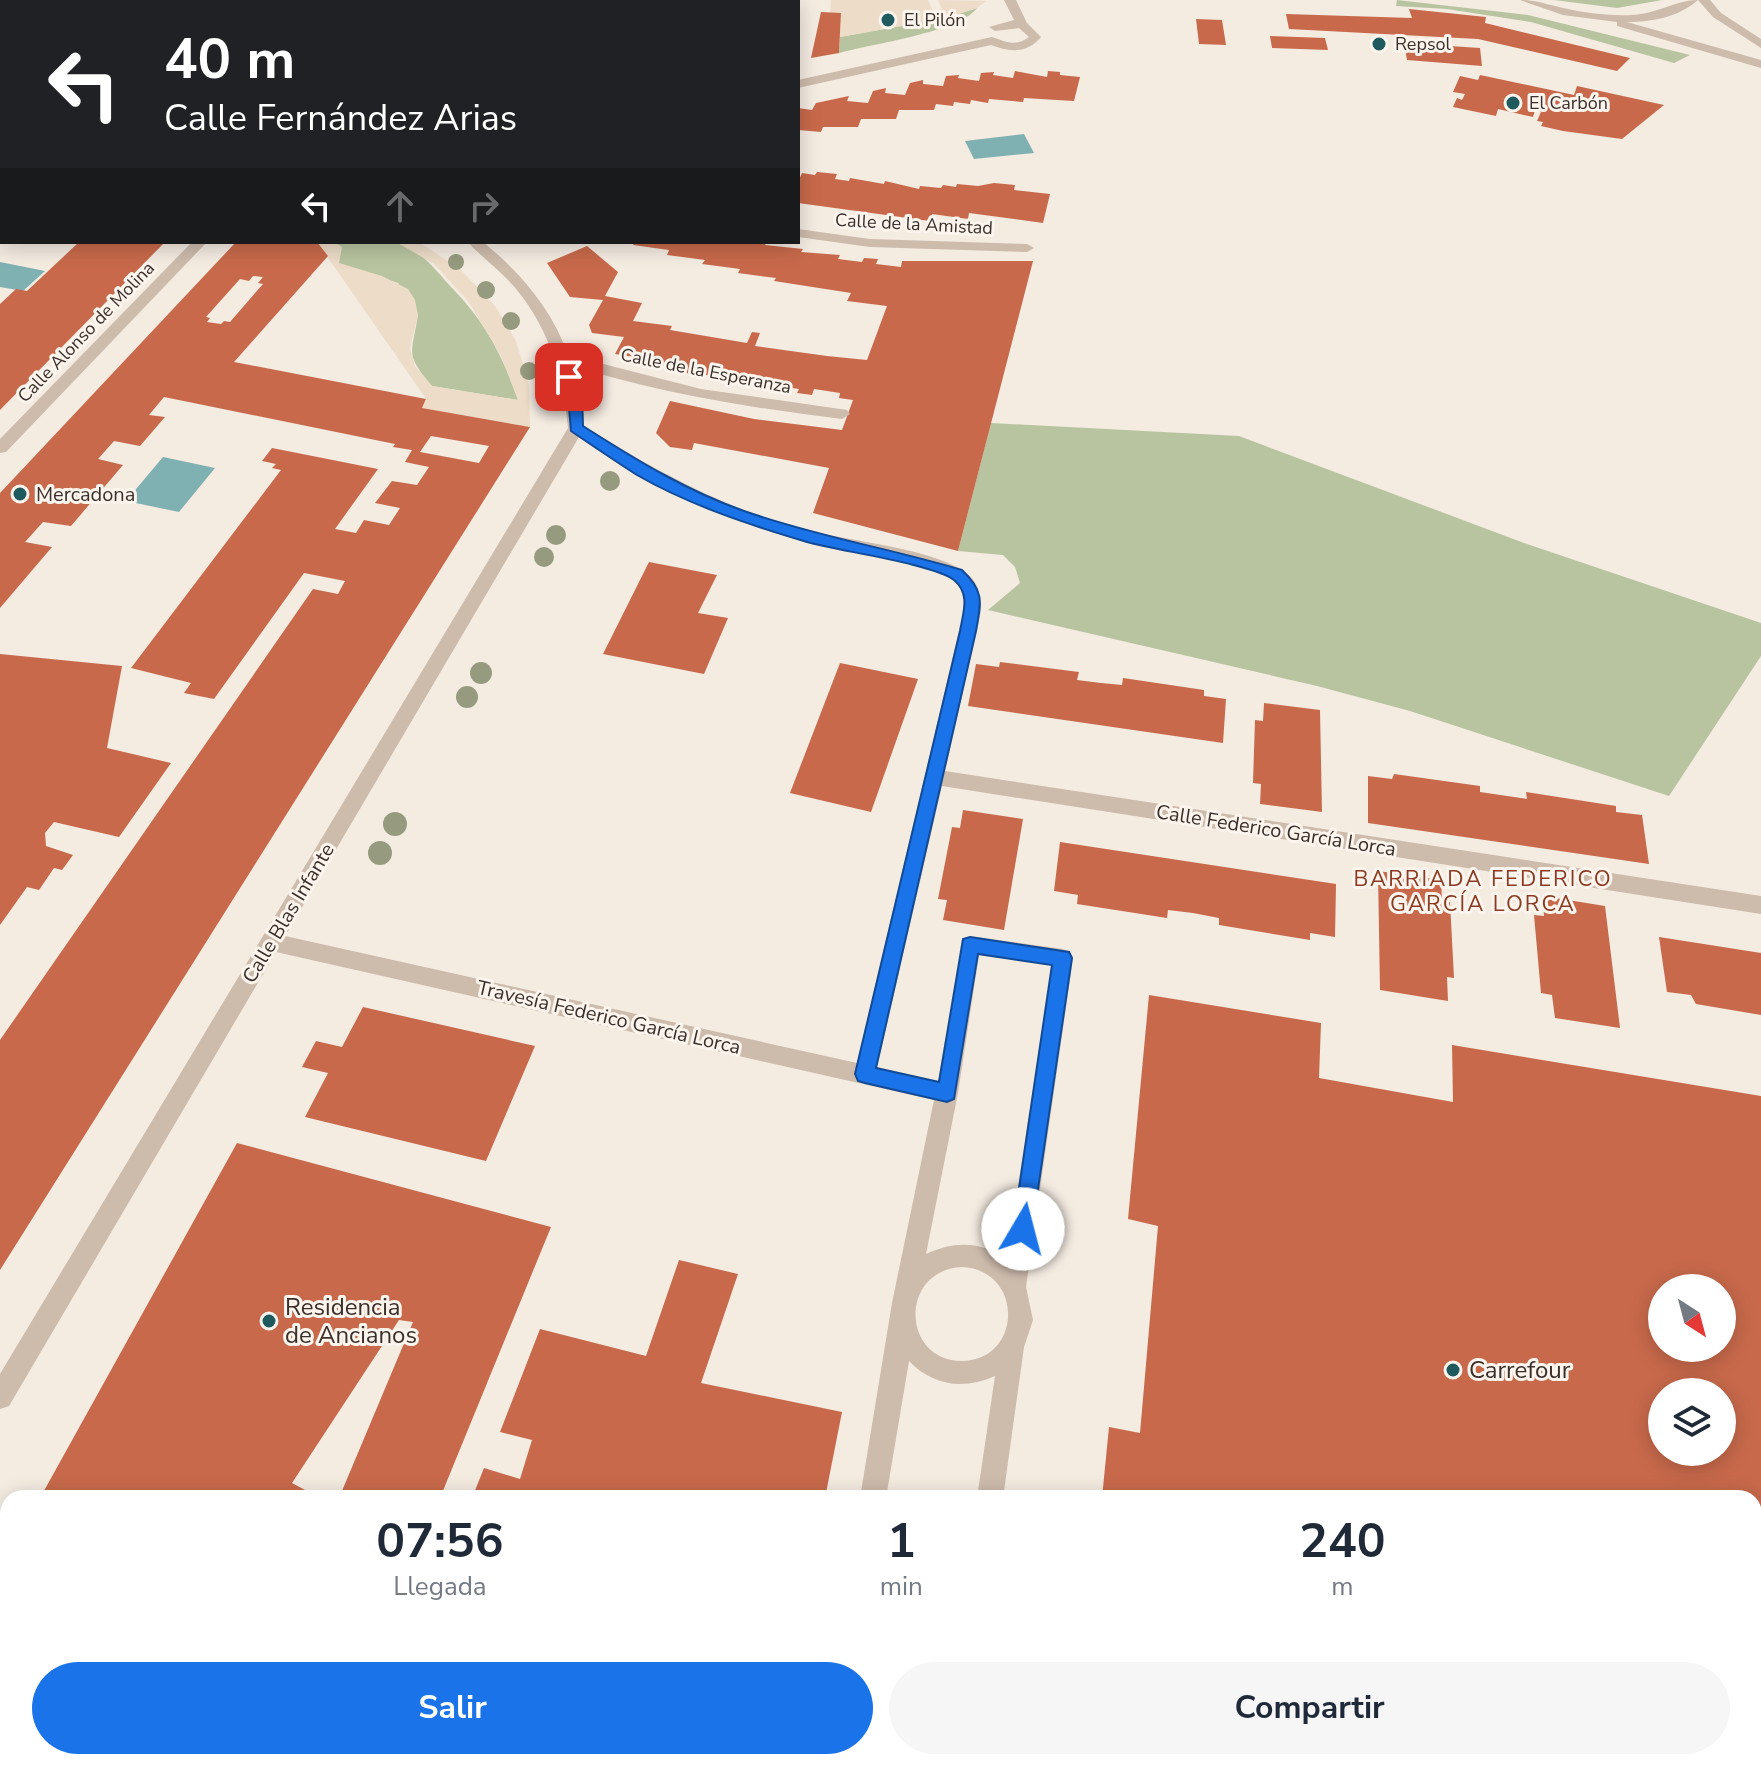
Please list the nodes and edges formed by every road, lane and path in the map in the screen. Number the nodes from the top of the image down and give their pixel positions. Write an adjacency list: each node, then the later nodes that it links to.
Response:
1 (1692, 0): 5 (street)
2 (1704, 0): 9 (street)
3 (1527, 1): 5 (street)
4 (1012, 5): 6 (street); 7 (street)
5 (1598, 17): 10 (street)
6 (1022, 25): 7 (street); 8 (street)
7 (995, 27): 8 (street)
8 (992, 41): 11 (street)
9 (1761, 44)
10 (1761, 64)
11 (800, 84)
12 (800, 233): 15 (street, Calle de la Amistad)
13 (198, 244): 19 (street, Calle Alonso de Molina)
14 (478, 244): 16 (street)
15 (1027, 248)
16 (563, 358): 17 (street, Calle de la Esperanza); 18 (street)
17 (842, 414)
18 (576, 428): 20 (street); 22 (street, Calle Blas Infante)
19 (0, 448)
20 (934, 777): 21 (street, Calle Federico García Lorca); 23 (street)
21 (1761, 905)
22 (271, 942): 23 (street, Travesía Federico García Lorca); 29 (street, Calle Blas Infante)
23 (865, 1074): 24 (street, Travesía Federico García Lorca)
24 (947, 1093): 25 (street); 26 (street)
25 (907, 1290): 26 (street); 27 (street)
26 (1014, 1290): 28 (street)
27 (903, 1317): 28 (street); 30 (street)
28 (1012, 1347): 31 (street)
29 (0, 1397)
30 (874, 1490)
31 (991, 1490)

